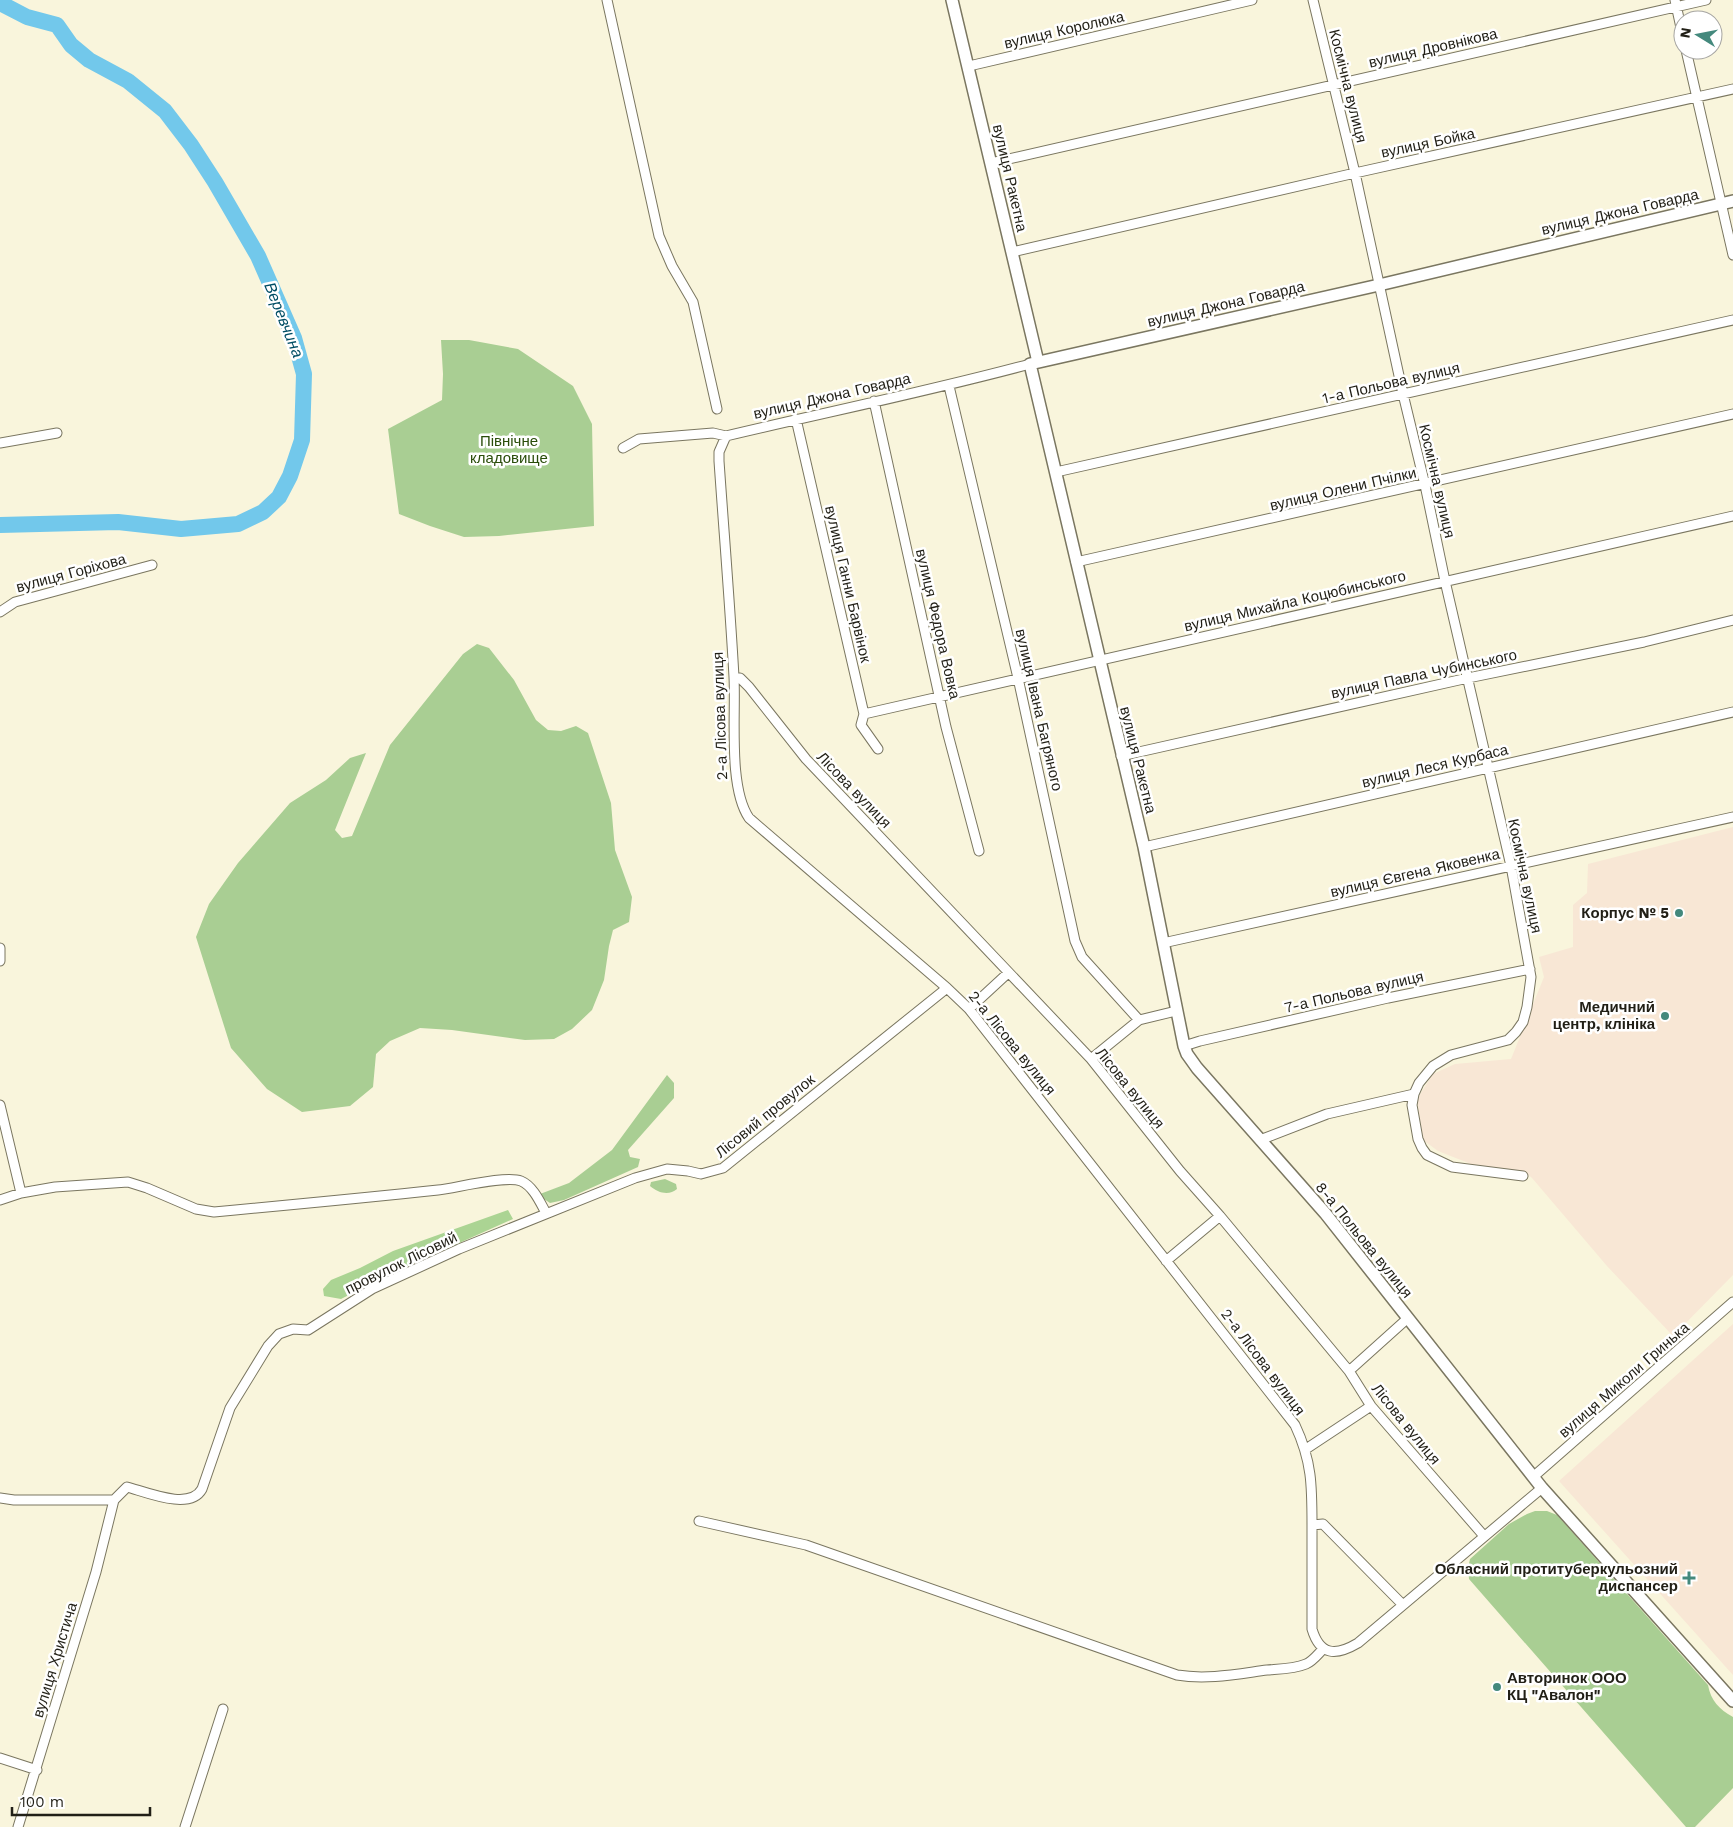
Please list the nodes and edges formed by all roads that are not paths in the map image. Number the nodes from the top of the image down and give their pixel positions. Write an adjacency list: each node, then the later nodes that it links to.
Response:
1 (607, 0): 23 (street)
2 (952, 0): 8 (street, вулиця Ракетна)
3 (1252, 0): 8 (street, вулиця Королюка)
4 (1313, 0): 9 (street, Космічна вулиця)
5 (1706, 0): 6 (street, вулиця Дровнікова)
6 (1675, 3): 9 (street, вулиця Дровнікова)
7 (1688, 60): 11 (street)
8 (969, 66): 12 (street, вулиця Ракетна)
9 (1333, 84): 12 (street, вулиця Дровнікова); 13 (street, Космічна вулиця)
10 (1733, 89): 11 (street, вулиця Бойка)
11 (1696, 98): 13 (street, вулиця Бойка); 14 (street)
12 (991, 164): 15 (street, вулиця Ракетна)
13 (1355, 173): 15 (street, вулиця Бойка); 17 (street, Космічна вулиця)
14 (1727, 202): 16 (street); 17 (street, вулиця Джона Говарда)
15 (1012, 252): 19 (street, вулиця Ракетна)
16 (1733, 255)
17 (1379, 285): 19 (street, вулиця Джона Говарда); 21 (street, Космічна вулиця)
18 (1733, 320): 21 (street, 1-а Польова вулиця)
19 (1034, 363): 20 (street, вулиця Джона Говарда); 30 (street, вулиця Ракетна)
20 (948, 386): 22 (street, вулиця Джона Говарда); 40 (street, вулиця Івана Багряного)
21 (1403, 394): 30 (street, 1-а Польова вулиця); 31 (street, Космічна вулиця)
22 (874, 401): 25 (street, вулиця Джона Говарда); 42 (street, вулиця Федора Вовка)
23 (717, 409)
24 (1733, 414): 31 (street, вулиця Олени Пчілки)
25 (796, 420): 27 (street, вулиця Джона Говарда); 44 (street, вулиця Ганни Барвінок)
26 (57, 434): 28 (street)
27 (726, 436): 29 (street, вулиця Джона Говарда); 39 (street, 2-а Лісова вулиця)
28 (0, 443)
29 (623, 448)
30 (1056, 472): 33 (street, вулиця Ракетна)
31 (1425, 485): 33 (street, вулиця Олени Пчілки); 35 (street, Космічна вулиця)
32 (1733, 516): 35 (street, вулиця Михайла Коцюбинського)
33 (1076, 562): 38 (street, вулиця Ракетна)
34 (152, 565): 36 (street, вулиця Горіхова)
35 (1445, 581): 38 (street, вулиця Михайла Коцюбинського); 41 (street, Космічна вулиця)
36 (0, 612)
37 (1733, 620): 41 (street, вулиця Павла Чубинського)
38 (1099, 660): 40 (street, вулиця Михайла Коцюбинського); 46 (street, вулиця Ракетна)
39 (734, 678): 56 (street, Лісова вулиця); 57 (street, 2-а Лісова вулиця)
40 (1018, 678): 42 (street, вулиця Михайла Коцюбинського); 60 (street, вулиця Івана Багряного)
41 (1468, 678): 46 (street, вулиця Павла Чубинського); 47 (street, Космічна вулиця)
42 (940, 696): 44 (street, вулиця Михайла Коцюбинського); 50 (street, вулиця Федора Вовка)
43 (1733, 712): 47 (street, вулиця Леся Курбаса)
44 (864, 714): 45 (street, вулиця Ганни Барвінок)
45 (878, 749)
46 (1121, 756): 49 (street, вулиця Ракетна)
47 (1487, 768): 49 (street, вулиця Леся Курбаса); 51 (street, Космічна вулиця)
48 (1733, 817): 51 (street, вулиця Євгена Яковенка)
49 (1144, 847): 52 (street, вулиця Ракетна)
50 (979, 851)
51 (1511, 866): 52 (street, вулиця Євгена Яковенка); 55 (street, Космічна вулиця)
52 (1163, 943): 59 (street, вулиця Ракетна)
53 (0, 948): 54 (street)
54 (0, 961)
55 (1530, 969): 61 (street, 7-а Польова вулиця); 63 (street, Космічна вулиця)
56 (1008, 973): 58 (street); 62 (street, Лісова вулиця)
57 (947, 988): 58 (street, 2-а Лісова вулиця); 69 (street, Лісовий провулок)
58 (969, 1009): 71 (street, 2-а Лісова вулиця)
59 (1176, 1011): 60 (street); 61 (street, вулиця Ракетна)
60 (1139, 1020): 62 (street)
61 (1184, 1046): 65 (street, вулиця Ракетна)
62 (1091, 1059): 70 (street, Лісова вулиця)
63 (1414, 1094): 65 (street); 66 (street)
64 (0, 1105): 67 (street)
65 (1260, 1140): 73 (street, 8-а Польова вулиця)
66 (1523, 1176)
67 (21, 1193): 68 (street); 69 (street)
68 (0, 1200)
69 (546, 1213): 80 (street, провулок Лісовий)
70 (1220, 1216): 71 (street); 74 (street, Лісова вулиця)
71 (1166, 1261): 76 (street, 2-а Лісова вулиця)
72 (1733, 1302): 77 (street, вулиця Миколи Гринька)
73 (1408, 1318): 74 (street); 77 (street, 8-а Польова вулиця)
74 (1349, 1371): 75 (street, Лісова вулиця)
75 (1371, 1406): 76 (street); 83 (street, Лісова вулиця)
76 (1306, 1449): 82 (street, 2-а Лісова вулиця)
77 (1533, 1477): 78 (street, 8-а Польова вулиця)
78 (1542, 1488): 83 (street); 86 (street, 8-а Польова вулиця)
79 (0, 1498): 80 (street)
80 (114, 1500): 89 (street, вулиця Христича)
81 (699, 1521): 85 (street)
82 (1312, 1525): 84 (street); 85 (street, 2-а Лісова вулиця)
83 (1484, 1536): 84 (street)
84 (1403, 1605): 85 (street)
85 (1323, 1649)
86 (1733, 1701)
87 (223, 1709): 91 (street)
88 (0, 1758): 89 (street)
89 (36, 1770): 90 (street, вулиця Христича)
90 (18, 1827)
91 (185, 1827)

